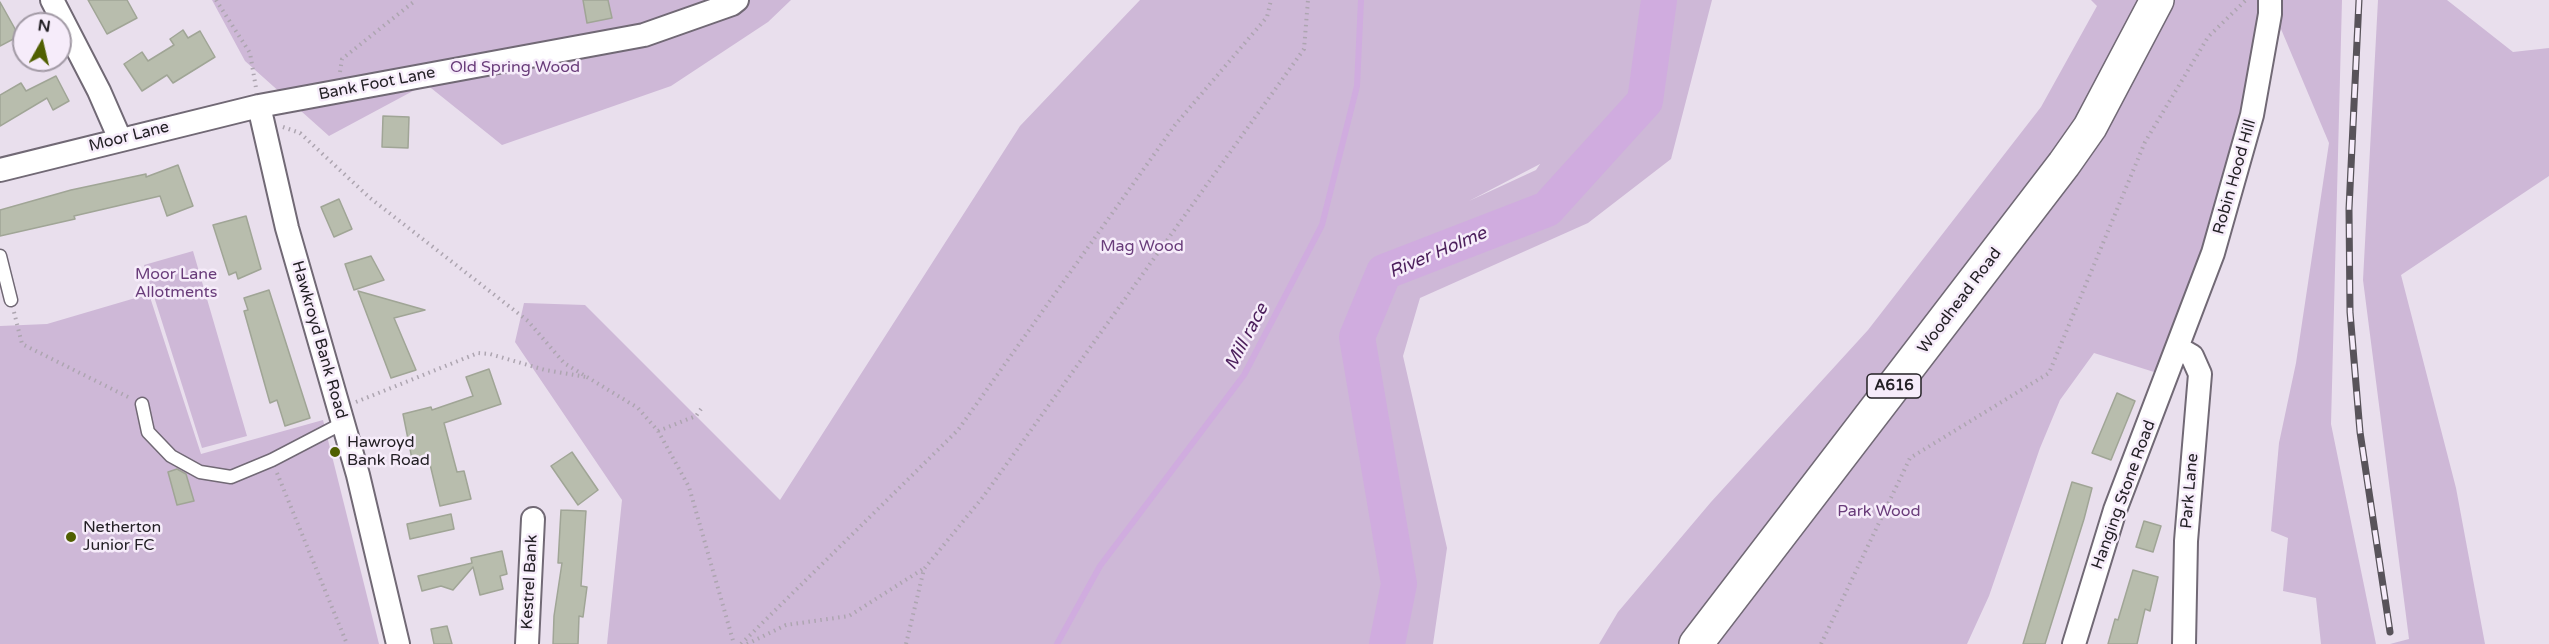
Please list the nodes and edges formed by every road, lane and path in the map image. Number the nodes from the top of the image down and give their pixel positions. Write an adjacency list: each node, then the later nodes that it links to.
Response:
1 (52, 0): 12 (street)
2 (216, 0): 11 (path)
3 (416, 0): 10 (path)
4 (737, 0): 10 (street, Bank Foot Lane)
5 (1271, 0): 29 (path)
6 (1308, 0): 24 (path)
7 (2157, 0): 32 (main road, Woodhead Road / A616)
8 (2246, 0): 33 (path)
9 (2270, 0): 16 (street, Robin Hood Hill)
10 (337, 91): 11 (street, Bank Foot Lane)
11 (261, 112): 12 (street, Moor Lane); 17 (path); 20 (street, Hawkroyd Bank Road)
12 (120, 139): 13 (street, Moor Lane)
13 (0, 170)
14 (0, 256): 15 (lane)
15 (11, 300): 18 (path)
16 (2178, 348): 34 (street, Hanging Stone Road); 35 (street, Park Lane)
17 (588, 377): 20 (path); 21 (path)
18 (142, 404): 22 (lane)
19 (701, 409): 21 (path)
20 (341, 416): 22 (lane); 26 (street, Hawkroyd Bank Road)
21 (658, 431): 28 (path)
22 (272, 460): 25 (path)
23 (533, 519): 27 (street, Kestrel Bank)
24 (924, 569): 30 (path); 31 (path)
25 (347, 644)
26 (398, 644)
27 (527, 644)
28 (734, 644)
29 (741, 644)
30 (747, 644)
31 (906, 644)
32 (1696, 644)
33 (1821, 644)
34 (2074, 644)
35 (2184, 644)

